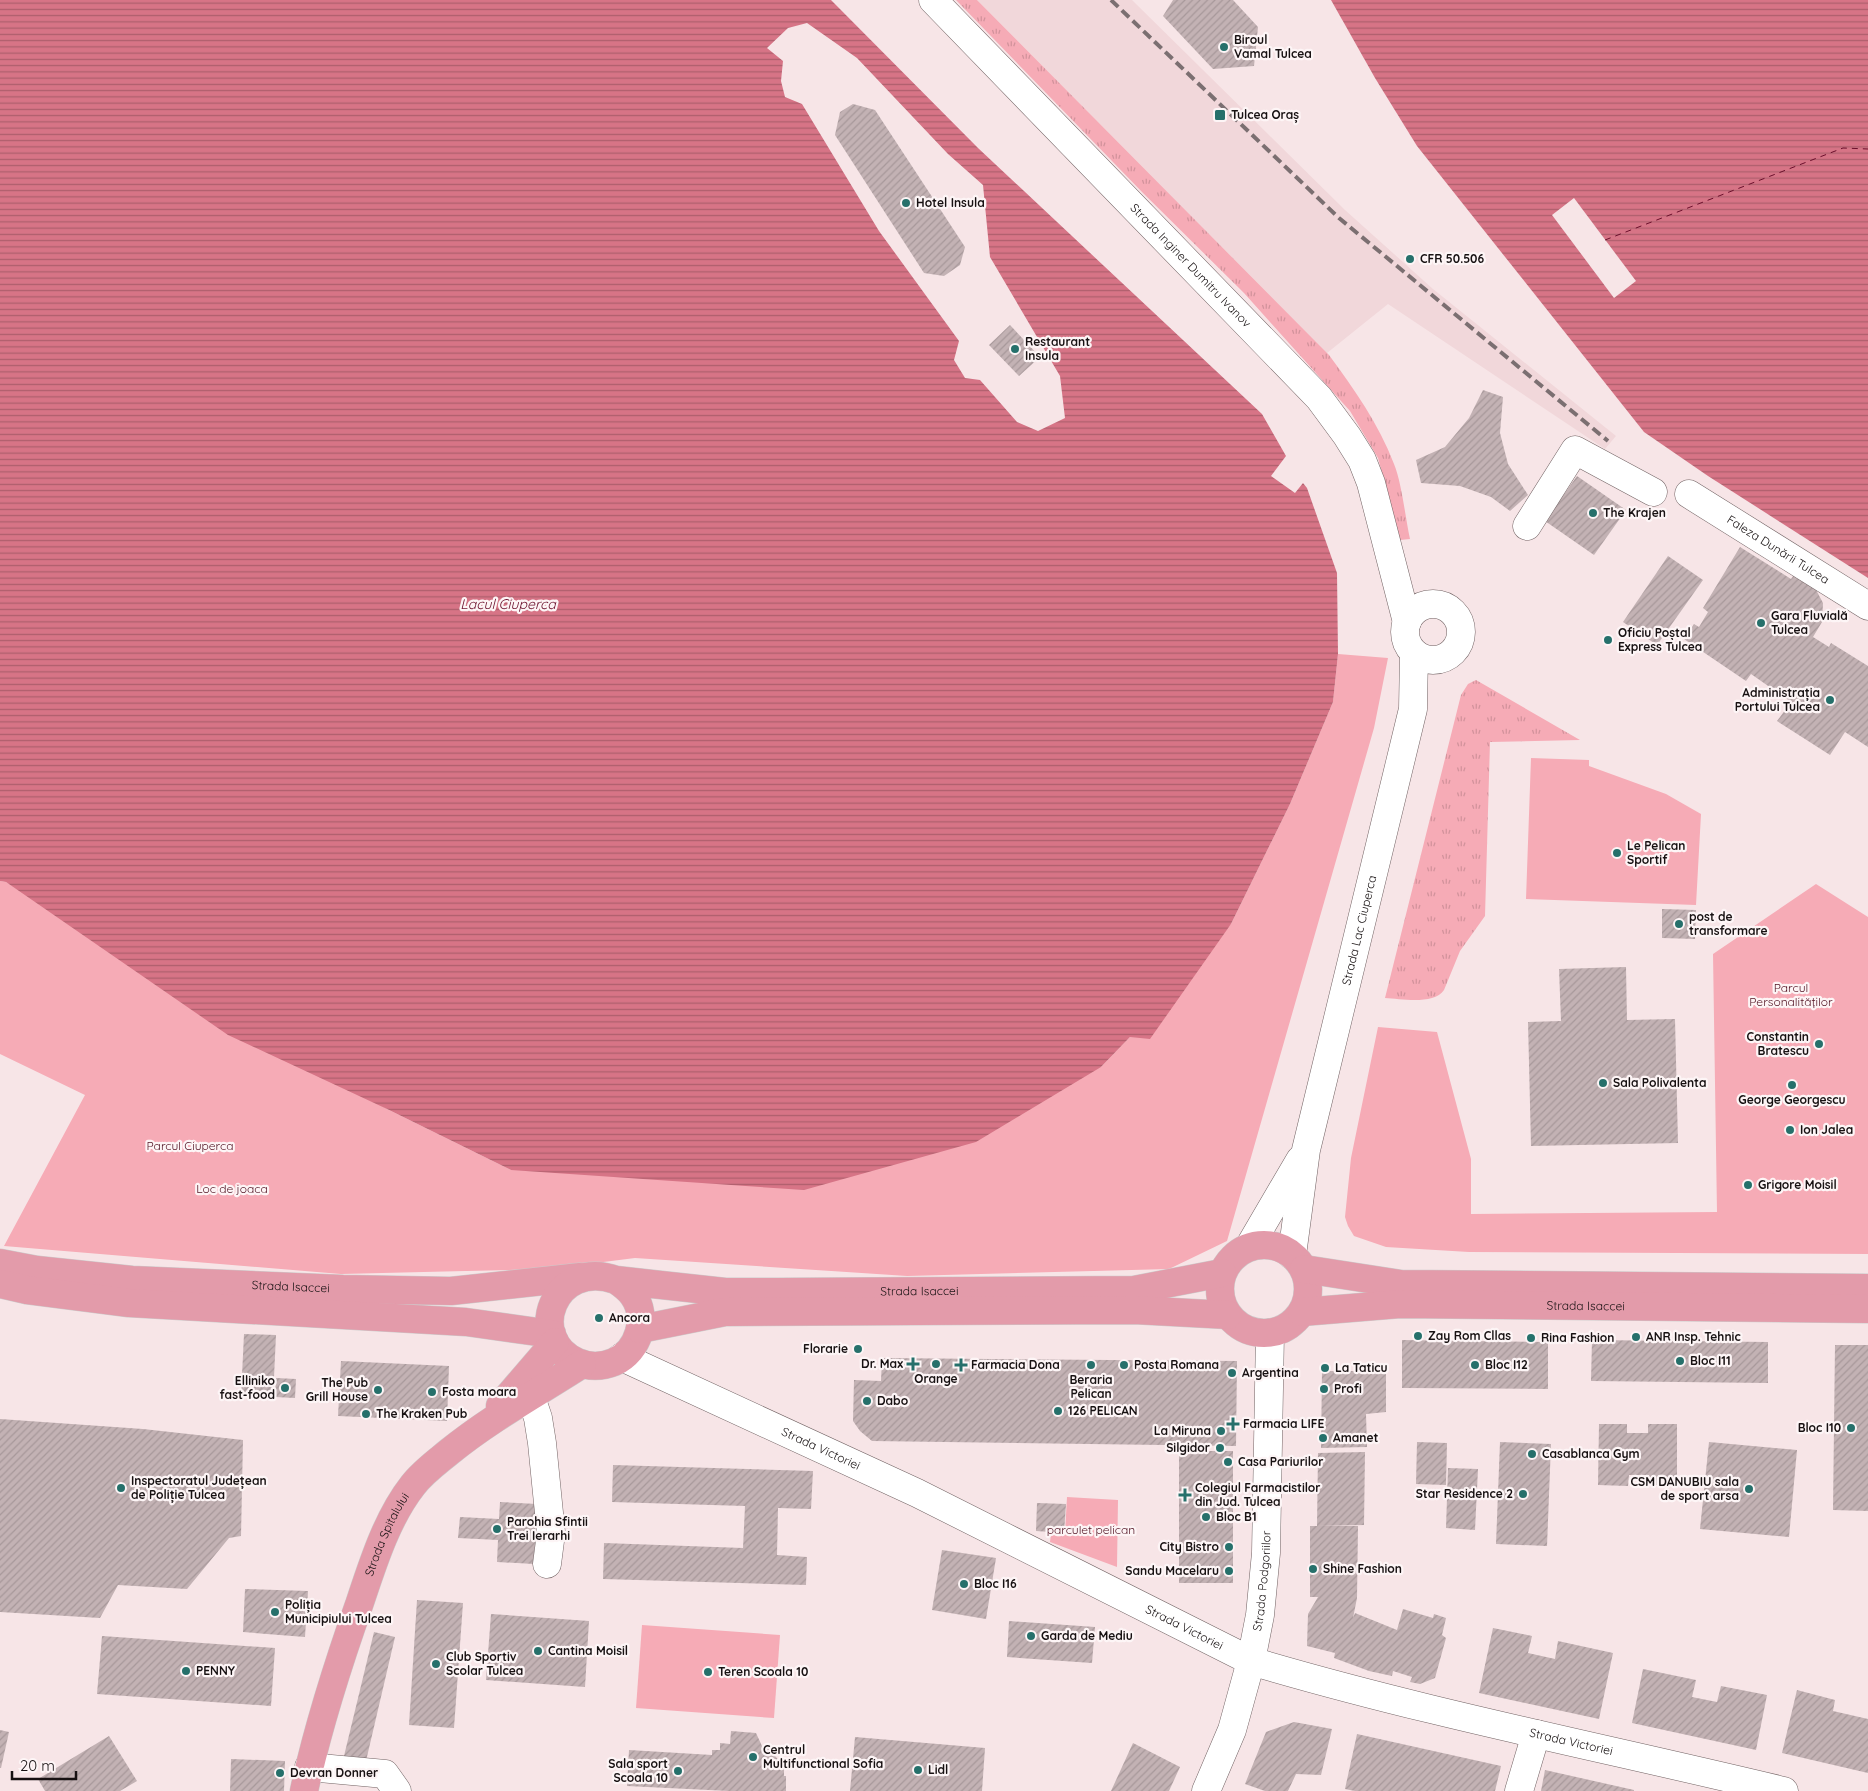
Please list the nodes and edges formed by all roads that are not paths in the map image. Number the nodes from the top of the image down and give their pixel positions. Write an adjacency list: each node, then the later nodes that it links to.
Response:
1 (933, 0): 6 (street, Strada Inginer Dumitru Ivanov)
2 (1653, 492): 4 (street)
3 (1689, 494): 5 (street, Faleza Dunării Tulcea)
4 (1527, 526)
5 (1868, 606)
6 (1416, 613): 7 (street); 8 (street)
7 (1414, 653): 8 (street); 9 (street, Strada Lac Ciuperca)
8 (1441, 660): 9 (street, Strada Lac Ciuperca)
9 (1413, 709): 10 (street, Strada Lac Ciuperca)
10 (1306, 1150): 11 (street, Strada Lac Ciuperca); 12 (street, Strada Lac Ciuperca)
11 (1249, 1247): 12 (main road, Strada Isaccei); 14 (main road)
12 (1298, 1262): 18 (main road, Strada Isaccei); 20 (main road)
13 (0, 1263): 15 (main road, Strada Isaccei)
14 (1222, 1273): 16 (main road, Strada Isaccei); 21 (main road)
15 (582, 1277): 16 (main road, Strada Isaccei); 24 (main road)
16 (616, 1280): 22 (main road)
17 (0, 1284): 24 (main road, Strada Isaccei)
18 (1868, 1288)
19 (1868, 1309): 20 (main road, Strada Isaccei)
20 (1302, 1312): 23 (main road)
21 (1228, 1315): 22 (main road, Strada Isaccei); 23 (main road)
22 (640, 1329): 25 (main road)
23 (1270, 1333): 30 (street, Strada Podgoriilor)
24 (553, 1338): 26 (main road); 28 (main road, Strada Spitalului)
25 (622, 1357): 26 (main road); 30 (street, Strada Victoriei)
26 (582, 1364): 27 (main road, Strada Spitalului)
27 (531, 1397): 28 (main road, Strada Spitalului); 29 (street)
28 (485, 1425): 32 (main road, Strada Spitalului)
29 (547, 1564)
30 (1251, 1661): 31 (street, Strada Victoriei); 34 (street, Strada Podgoriilor)
31 (1536, 1734): 35 (street); 36 (street, Strada Victoriei)
32 (307, 1779): 33 (street)
33 (397, 1791)
34 (1206, 1791)
35 (1519, 1791)
36 (1784, 1791)

